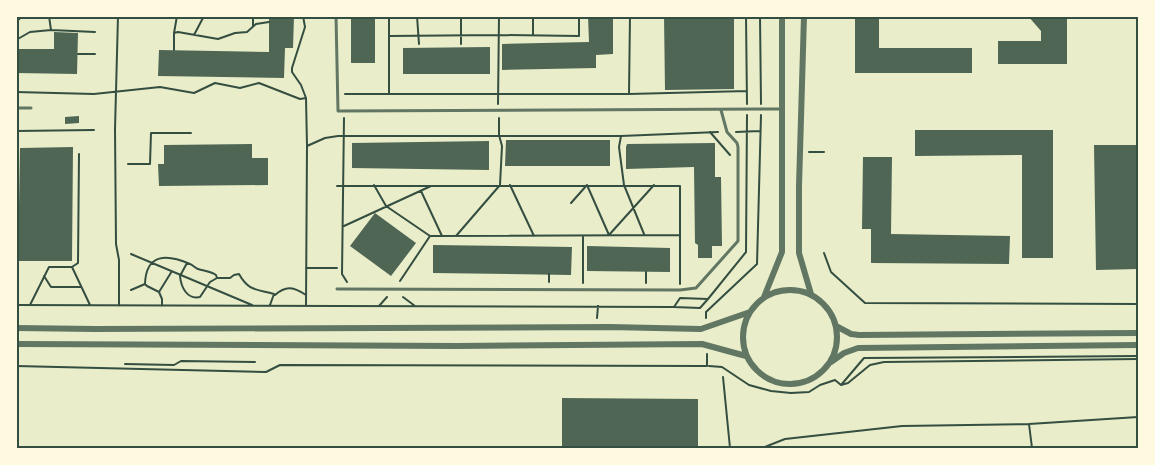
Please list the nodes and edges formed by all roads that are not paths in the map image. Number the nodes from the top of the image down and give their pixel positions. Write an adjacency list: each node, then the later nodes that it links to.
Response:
1 (336, 16): 7 (lane)
2 (782, 16): 6 (street)
3 (804, 16): 9 (street)
4 (16, 108): 5 (lane)
5 (31, 108)
6 (782, 109): 7 (lane); 10 (street)
7 (721, 110): 8 (lane)
8 (337, 289)
9 (811, 294): 10 (street); 12 (street)
10 (764, 297): 11 (street)
11 (750, 312): 14 (street); 19 (street)
12 (836, 326): 15 (street); 20 (street)
13 (16, 328): 14 (street)
14 (95, 329): 17 (street)
15 (1138, 333)
16 (16, 344): 17 (street)
17 (95, 344): 19 (street)
18 (1138, 345): 20 (street)
19 (746, 356): 20 (street)
20 (831, 362)

